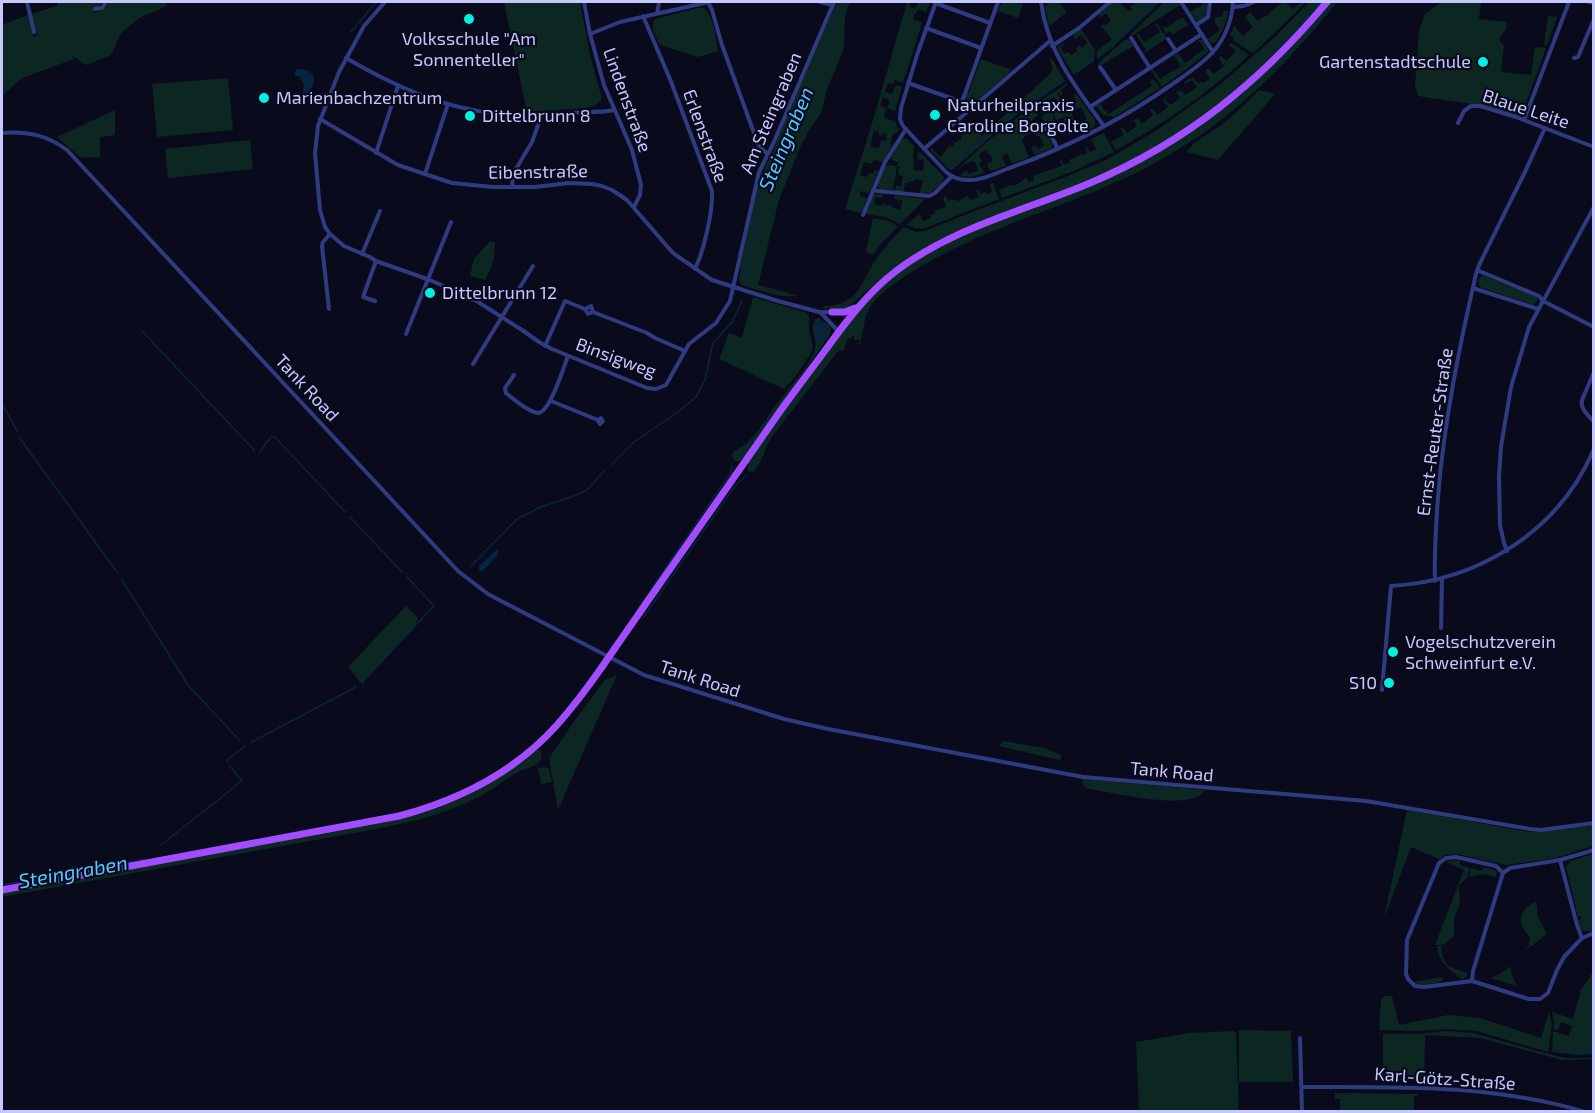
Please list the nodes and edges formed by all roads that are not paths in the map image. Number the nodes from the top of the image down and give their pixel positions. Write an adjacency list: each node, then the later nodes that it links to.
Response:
1 (27, 2): 28 (street)
2 (106, 2): 21 (street)
3 (385, 2): 37 (street)
4 (584, 2): 29 (street, Lindenstraße)
5 (659, 2): 22 (street)
6 (709, 2): 22 (street); 64 (street)
7 (820, 2): 18 (street, Am Steingraben)
8 (936, 2): 25 (street); 27 (street)
9 (998, 2): 25 (street)
10 (1042, 2): 33 (street)
11 (1110, 2): 33 (street)
12 (1180, 2): 26 (street)
13 (1210, 2): 26 (street)
14 (1254, 2): 20 (street)
15 (1327, 2): 85 (main road)
16 (1569, 2): 51 (street)
17 (1589, 2): 19 (street)
18 (834, 3): 64 (street, Am Steingraben)
19 (1593, 3)
20 (1233, 4): 36 (street)
21 (95, 9)
22 (657, 13): 23 (street)
23 (643, 16): 29 (street); 78 (street, Erlenstraße)
24 (1593, 19): 38 (street)
25 (990, 23): 34 (street)
26 (1196, 25): 30 (street)
27 (926, 28): 34 (street); 41 (street)
28 (34, 32)
29 (590, 34): 48 (street, Lindenstraße)
30 (1202, 34): 35 (street); 36 (street)
31 (1131, 38): 40 (street)
32 (1168, 39): 35 (street)
33 (1051, 44): 46 (street); 47 (street)
34 (981, 48): 44 (street)
35 (1176, 51): 40 (street)
36 (1213, 52): 54 (street)
37 (346, 58): 42 (street); 50 (street)
38 (1574, 58)
39 (1100, 67): 43 (street)
40 (1150, 68): 43 (street)
41 (908, 82): 44 (street); 57 (street)
42 (398, 86): 45 (street); 63 (street)
43 (1116, 90): 46 (street)
44 (962, 102): 47 (street)
45 (448, 104): 49 (street); 65 (street)
46 (1090, 107): 54 (street)
47 (970, 109): 61 (street)
48 (614, 110): 49 (street); 69 (street, Lindenstraße)
49 (542, 114): 67 (street)
50 (320, 119): 63 (street, Eibenstraße); 74 (street)
51 (1524, 120): 52 (street, Blaue Leite); 56 (street, Blaue Leite)
52 (1458, 123)
53 (1055, 124): 55 (street)
54 (1104, 126): 62 (street)
55 (1047, 128): 58 (street); 62 (street)
56 (1545, 128): 60 (street, Blaue Leite); 79 (street, Ernst-Reuter-Straße)
57 (906, 129): 61 (street); 68 (street)
58 (1038, 132)
59 (2, 133): 110 (street, Tank Road)
60 (1593, 147)
61 (924, 148): 66 (street)
62 (1058, 149): 66 (street)
63 (376, 153): 65 (street, Eibenstraße)
64 (768, 154): 81 (street, Am Steingraben)
65 (425, 174): 67 (street, Eibenstraße)
66 (952, 176): 68 (street)
67 (512, 187): 69 (street, Eibenstraße)
68 (873, 190): 72 (street)
69 (634, 207): 78 (street, Eibenstraße)
70 (1593, 207): 84 (street)
71 (380, 211): 75 (street)
72 (863, 214)
73 (451, 222): 80 (street)
74 (330, 234): 75 (street, Binsigweg); 86 (street)
75 (362, 254): 76 (street, Binsigweg)
76 (376, 261): 80 (street, Binsigweg); 83 (street)
77 (533, 266): 90 (street)
78 (695, 269): 81 (street, Eibenstraße)
79 (1477, 270): 82 (street, Ernst-Reuter-Straße); 84 (street)
80 (428, 279): 90 (street, Binsigweg); 94 (street)
81 (733, 287): 88 (street); 96 (street, Binsigweg)
82 (1473, 288): 87 (street); 107 (street, Ernst-Reuter-Straße)
83 (375, 301)
84 (1543, 301): 87 (street); 92 (street)
85 (858, 307): 89 (main road); 91 (main road)
86 (328, 309)
87 (1538, 309): 105 (street)
88 (819, 312): 89 (street); 93 (street)
89 (832, 312): 91 (main road)
90 (502, 317): 95 (street, Binsigweg); 98 (street)
91 (844, 325): 93 (main road)
92 (1593, 327)
93 (839, 332): 114 (main road, bridge)
94 (406, 334)
95 (545, 346): 96 (street); 97 (street, Binsigweg)
96 (685, 351): 97 (street, Binsigweg)
97 (568, 356): 101 (street)
98 (473, 364)
99 (1593, 372): 103 (street)
100 (514, 375): 101 (street)
101 (550, 401): 102 (street)
102 (598, 420)
103 (1593, 422)
104 (1593, 449): 105 (street)
105 (1507, 550): 106 (street)
106 (1442, 579): 107 (street); 108 (street)
107 (1436, 581): 109 (street)
108 (1441, 628)
109 (1382, 690)
110 (1593, 823)
111 (1593, 850): 112 (street)
112 (1560, 860): 113 (street); 116 (street)
113 (1503, 874): 117 (street); 117 (street)
114 (2, 890)
115 (1593, 933): 116 (street)
116 (1582, 938): 117 (street)
117 (1472, 981)
118 (1300, 1038): 119 (street)
119 (1302, 1086): 120 (street); 121 (street, Karl-Götz-Straße)
120 (1302, 1112)
121 (1585, 1112)

